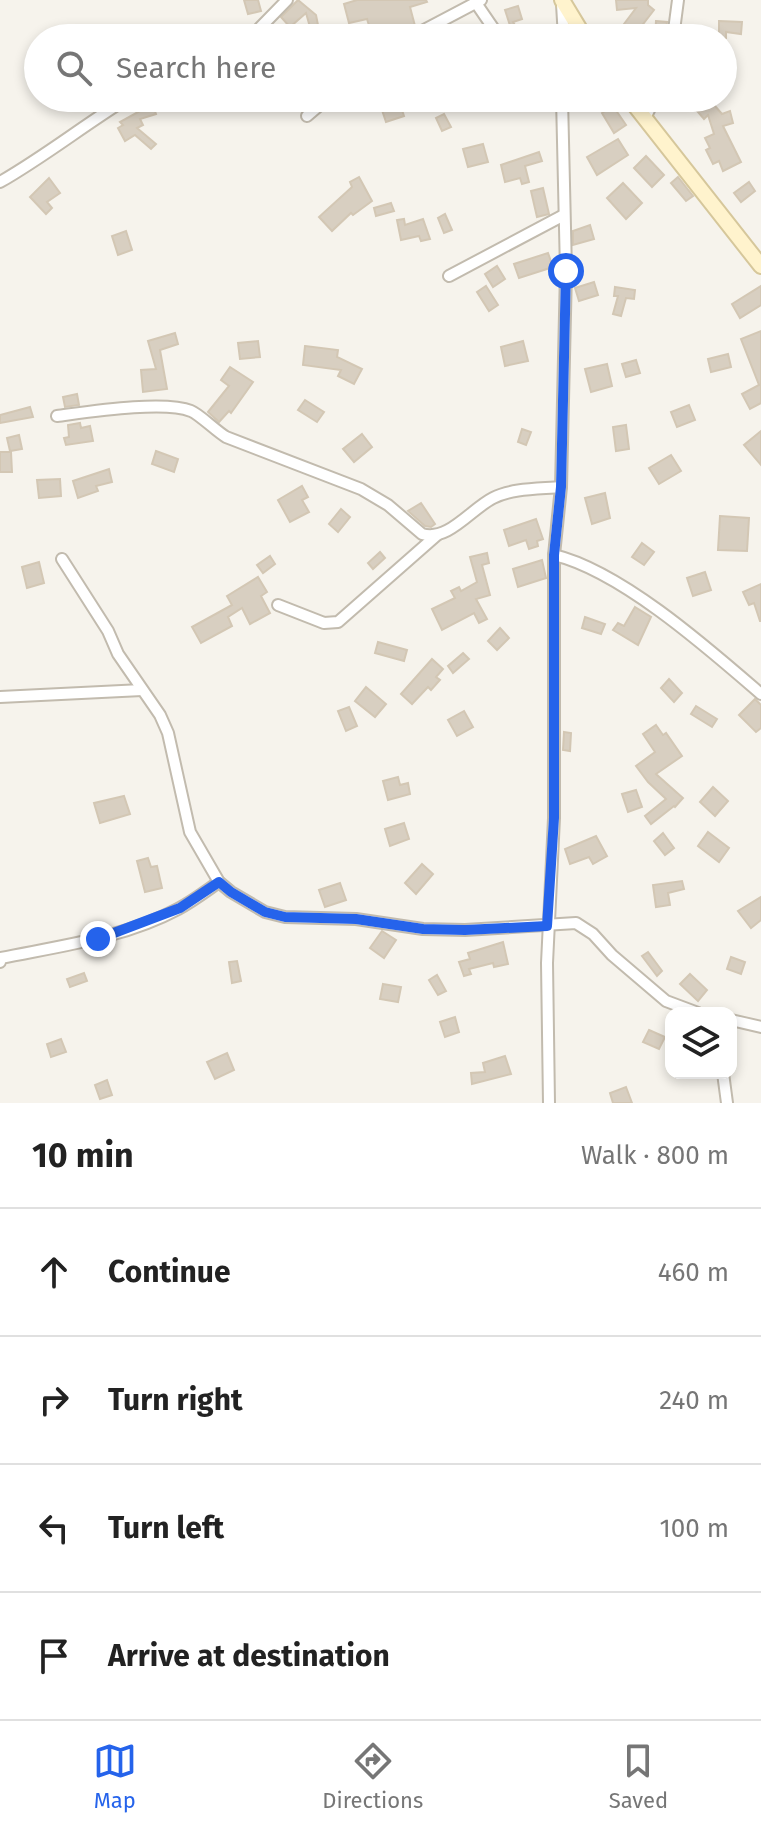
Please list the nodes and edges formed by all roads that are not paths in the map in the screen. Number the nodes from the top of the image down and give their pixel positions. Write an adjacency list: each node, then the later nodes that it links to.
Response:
1 (287, 0): 5 (street)
2 (678, 0): 10 (street)
3 (562, 1): 8 (street); 9 (main road)
4 (478, 2): 6 (street); 7 (street)
5 (264, 24)
6 (436, 24)
7 (491, 24)
8 (563, 24)
9 (576, 24)
10 (675, 24)
11 (105, 112): 18 (street)
12 (312, 112): 16 (street)
13 (562, 112): 19 (street)
14 (640, 112): 17 (main road)
15 (648, 112): 17 (street)
16 (307, 116)
17 (645, 118): 20 (main road)
18 (0, 182)
19 (564, 215): 21 (street); 23 (street)
20 (761, 266)
21 (449, 276)
22 (57, 416): 24 (street)
23 (561, 487): 24 (street); 25 (street)
24 (437, 535): 27 (street)
25 (554, 555): 29 (street); 32 (street)
26 (62, 559): 28 (street)
27 (278, 605)
28 (142, 690): 30 (street); 31 (street)
29 (761, 694)
30 (0, 697)
31 (219, 882): 32 (street); 33 (street)
32 (547, 926): 34 (street); 38 (street)
33 (0, 962)
34 (682, 1007)
35 (737, 1021): 36 (street)
36 (761, 1027)
37 (724, 1079): 39 (street)
38 (549, 1103)
39 (727, 1103)

